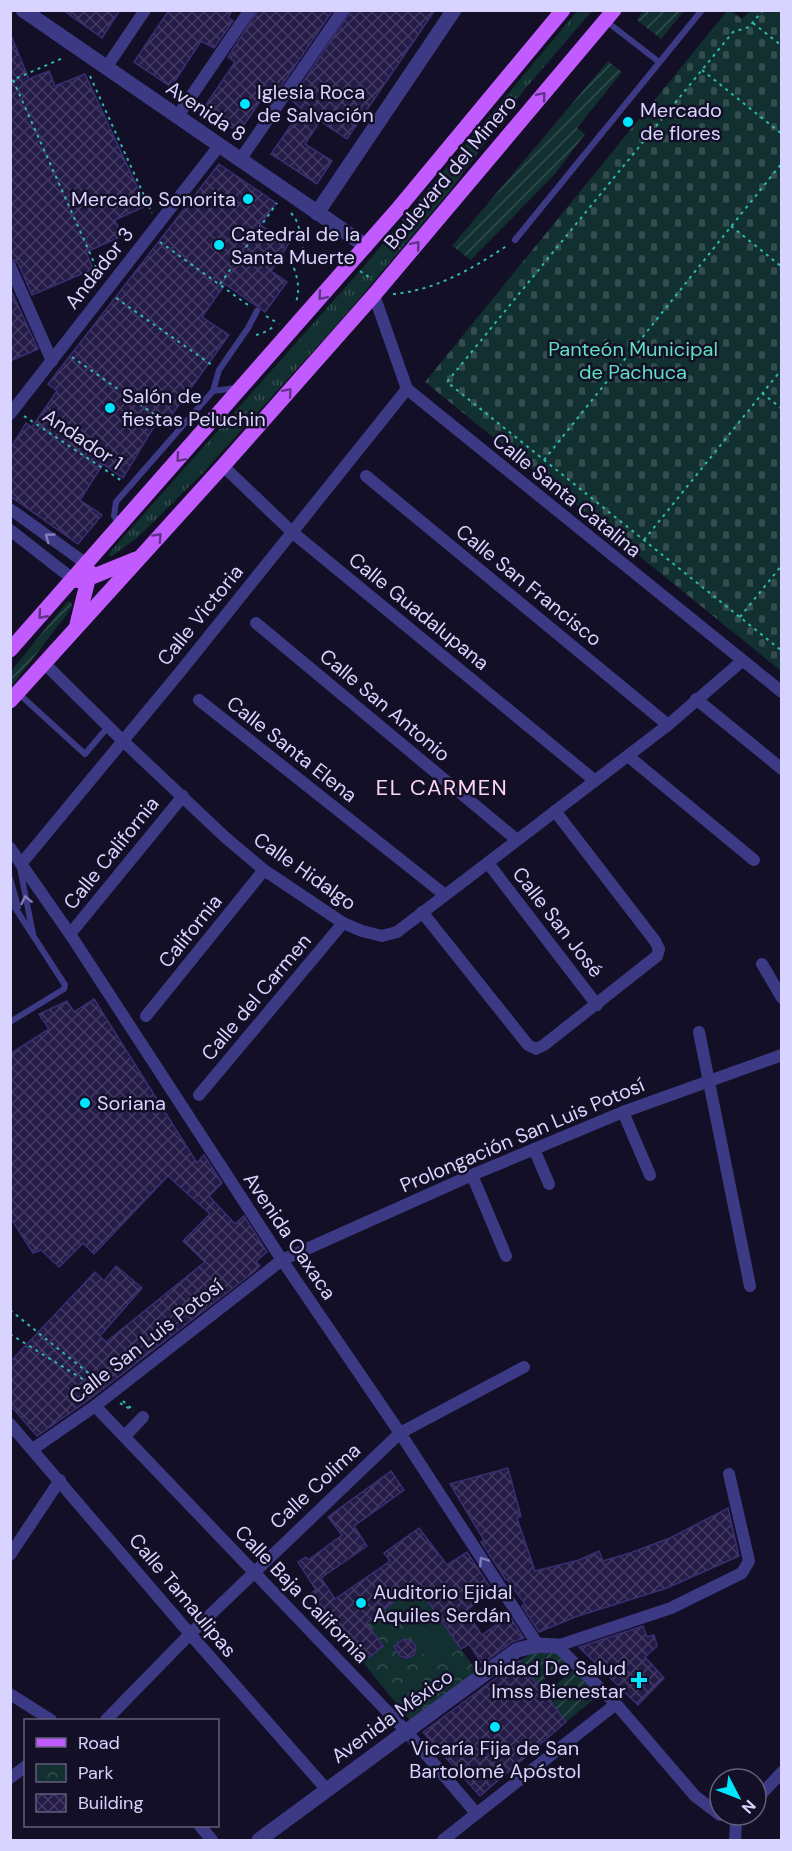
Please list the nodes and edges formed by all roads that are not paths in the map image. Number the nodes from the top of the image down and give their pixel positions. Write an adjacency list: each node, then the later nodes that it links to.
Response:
1 (145, 10): 10 (street)
2 (250, 10): 11 (street)
3 (344, 10): 13 (street)
4 (454, 10): 14 (street)
5 (563, 10): 16 (main road, Boulevard del Minero)
6 (702, 10): 9 (lane)
7 (33, 13): 10 (street, Avenida 8)
8 (610, 16): 9 (lane); 18 (main road, Boulevard del Minero, one-way to 8)
9 (659, 62): 15 (lane)
10 (106, 68): 11 (street, Avenida 8)
11 (177, 117): 12 (street, Avenida 8)
12 (219, 146): 13 (street, Avenida 8); 20 (street, Andador 3)
13 (240, 160): 14 (street, Avenida 8)
14 (316, 213): 16 (street, Avenida 8)
15 (515, 240)
16 (366, 246): 21 (main road, Boulevard del Minero, one-way to 21)
17 (10, 266): 20 (street)
18 (378, 291): 22 (street); 25 (main road, Boulevard del Minero, one-way to 18)
19 (257, 311): 23 (lane)
20 (52, 361): 24 (street, Andador 3)
21 (243, 387): 23 (lane); 28 (main road, Boulevard del Minero, one-way to 28)
22 (407, 390): 30 (street, Calle Victoria); 36 (street, Calle Santa Catalina)
23 (213, 391): 28 (lane)
24 (16, 414)
25 (223, 466): 30 (street, Calle Guadalupana); 31 (main road, Boulevard del Minero, one-way to 25)
26 (366, 476): 42 (street, Calle San Francisco)
27 (10, 509): 32 (street, one-way to 27)
28 (121, 526): 32 (main road, Boulevard del Minero)
29 (10, 530): 32 (street)
30 (292, 532): 44 (street, Calle Victoria); 47 (street, Calle Guadalupana)
31 (140, 557): 32 (main road); 34 (main road, Boulevard del Minero)
32 (84, 574): 34 (main road); 35 (main road, Boulevard del Minero, one-way to 35)
33 (256, 623): 50 (street, Calle San Antonio)
34 (76, 627): 37 (main road, Boulevard del Minero)
35 (10, 650)
36 (742, 661): 38 (street, Calle Santa Catalina); 40 (street)
37 (44, 663): 39 (main road, Boulevard del Minero); 43 (street, Calle Hidalgo)
38 (782, 692)
39 (14, 697): 43 (lane)
40 (696, 699): 42 (street); 46 (street)
41 (199, 700): 57 (street, Calle Santa Elena)
42 (668, 725): 45 (street)
43 (108, 727): 44 (street, Calle Hidalgo)
44 (122, 740): 48 (street, Calle Hidalgo); 54 (street, Calle Victoria)
45 (628, 756): 47 (street, Calle Hidalgo); 52 (street)
46 (782, 769)
47 (594, 780): 49 (street, Calle Hidalgo)
48 (183, 796): 55 (street, Calle Hidalgo); 62 (street, Calle California)
49 (555, 811): 50 (street, Calle Hidalgo); 66 (street)
50 (517, 840): 53 (street, Calle Hidalgo)
51 (10, 848): 54 (street, Avenida Oaxaca)
52 (754, 860)
53 (488, 863): 57 (street, Calle Hidalgo); 66 (street, Calle San José)
54 (21, 864): 62 (street, Avenida Oaxaca); 63 (lane, one-way to 54)
55 (264, 870): 61 (street, Calle Hidalgo); 67 (street, California)
56 (10, 878): 60 (lane)
57 (445, 895): 59 (street, Calle Hidalgo)
58 (10, 900): 60 (lane)
59 (422, 912): 61 (street, Calle Hidalgo); 66 (street)
60 (19, 914): 63 (lane)
61 (343, 923): 72 (street, Calle del Carmen)
62 (70, 934): 79 (street, Avenida Oaxaca)
63 (34, 937): 68 (lane)
64 (762, 964): 65 (street)
65 (782, 998)
66 (597, 1005)
67 (146, 1016)
68 (10, 1022)
69 (699, 1032): 71 (street)
70 (782, 1054): 71 (street, Prolongación San Luis Potosí)
71 (709, 1082): 73 (street, Prolongación San Luis Potosí); 80 (street)
72 (199, 1095)
73 (623, 1112): 74 (street, Prolongación San Luis Potosí); 76 (street)
74 (534, 1149): 75 (street, Prolongación San Luis Potosí); 77 (street)
75 (472, 1175): 78 (street); 79 (street, Prolongación San Luis Potosí)
76 (650, 1175)
77 (549, 1184)
78 (506, 1256)
79 (282, 1260): 82 (street, Calle San Luis Potosí); 85 (street, Avenida Oaxaca)
80 (750, 1286)
81 (524, 1366): 85 (street, Calle Colima)
82 (96, 1406): 86 (street, Calle Baja California); 87 (street, Calle San Luis Potosí)
83 (143, 1418): 86 (street)
84 (10, 1424): 87 (street, Calle Tamaulipas)
85 (400, 1433): 91 (street, Calle Colima); 93 (street, Avenida Oaxaca, one-way to 85)
86 (125, 1436): 91 (street, Calle Baja California)
87 (33, 1449): 89 (street, Calle Tamaulipas)
88 (729, 1474): 94 (street)
89 (60, 1480): 90 (street); 92 (street, Calle Tamaulipas)
90 (10, 1556)
91 (254, 1572): 92 (street, Calle Colima); 99 (street, Calle Baja California)
92 (190, 1634): 98 (street, Calle Colima); 104 (street, Calle Tamaulipas)
93 (538, 1646): 94 (street, Avenida México); 99 (street, Avenida México)
94 (557, 1646): 96 (street)
95 (10, 1694): 97 (street)
96 (616, 1704): 105 (street); 106 (street)
97 (49, 1719)
98 (107, 1719)
99 (406, 1731): 104 (street, Avenida México); 106 (street, Calle Baja California)
100 (24, 1768): 102 (street)
101 (782, 1772): 103 (street)
102 (10, 1778)
103 (768, 1787)
104 (327, 1790): 109 (street, Avenida México)
105 (708, 1806)
106 (476, 1813): 110 (street)
107 (201, 1827): 108 (street)
108 (212, 1840)
109 (259, 1840)
110 (443, 1840)

